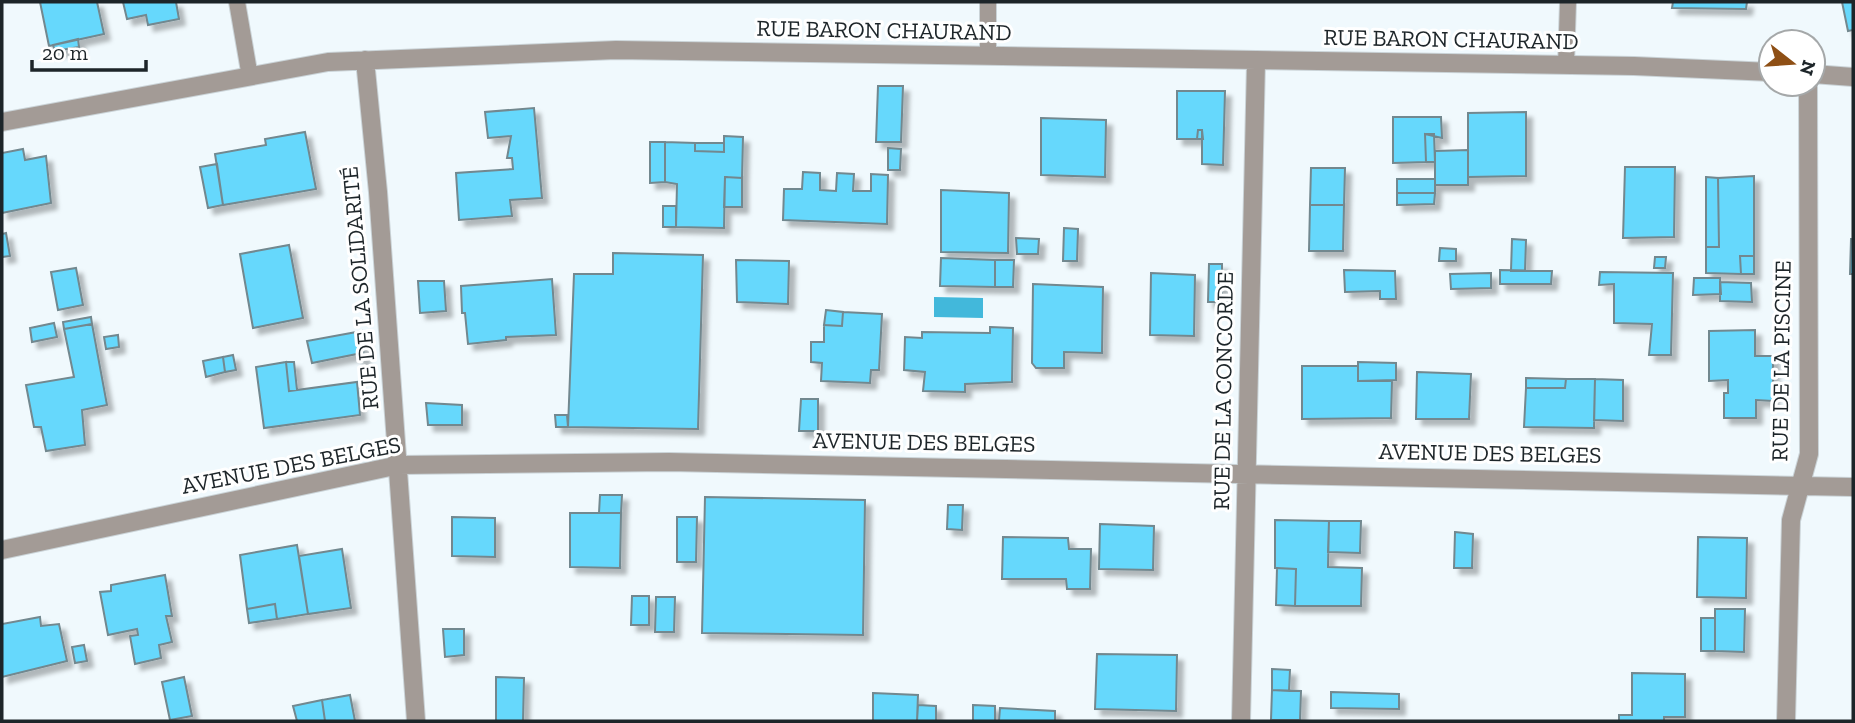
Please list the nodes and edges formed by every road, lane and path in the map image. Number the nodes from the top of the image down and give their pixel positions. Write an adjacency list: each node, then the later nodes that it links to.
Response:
1 (237, 2): 10 (lane)
2 (988, 2): 4 (lane)
3 (1568, 2): 7 (lane)
4 (988, 56): 5 (street, RUE BARON CHAURAND); 6 (street, RUE BARON CHAURAND)
5 (365, 60): 10 (street, RUE BARON CHAURAND); 14 (street, RUE DE LA SOLIDARITÉ)
6 (1256, 62): 7 (street, RUE BARON CHAURAND); 15 (street, RUE DE LA CONCORDE)
7 (1566, 65): 8 (street, RUE BARON CHAURAND)
8 (1757, 72)
9 (1827, 75): 11 (street)
10 (250, 77): 13 (street, RUE BARON CHAURAND)
11 (1853, 77)
12 (1808, 98): 16 (street, RUE DE LA PISCINE)
13 (2, 122)
14 (399, 465): 15 (street, AVENUE DES BELGES); 18 (street, AVENUE DES BELGES); 19 (street, RUE DE LA SOLIDARITÉ)
15 (1245, 473): 16 (street, AVENUE DES BELGES); 20 (street, RUE DE LA CONCORDE)
16 (1800, 486): 17 (street, AVENUE DES BELGES); 21 (street, RUE DE LA PISCINE)
17 (1853, 487)
18 (2, 550)
19 (416, 721)
20 (1241, 721)
21 (1786, 721)

